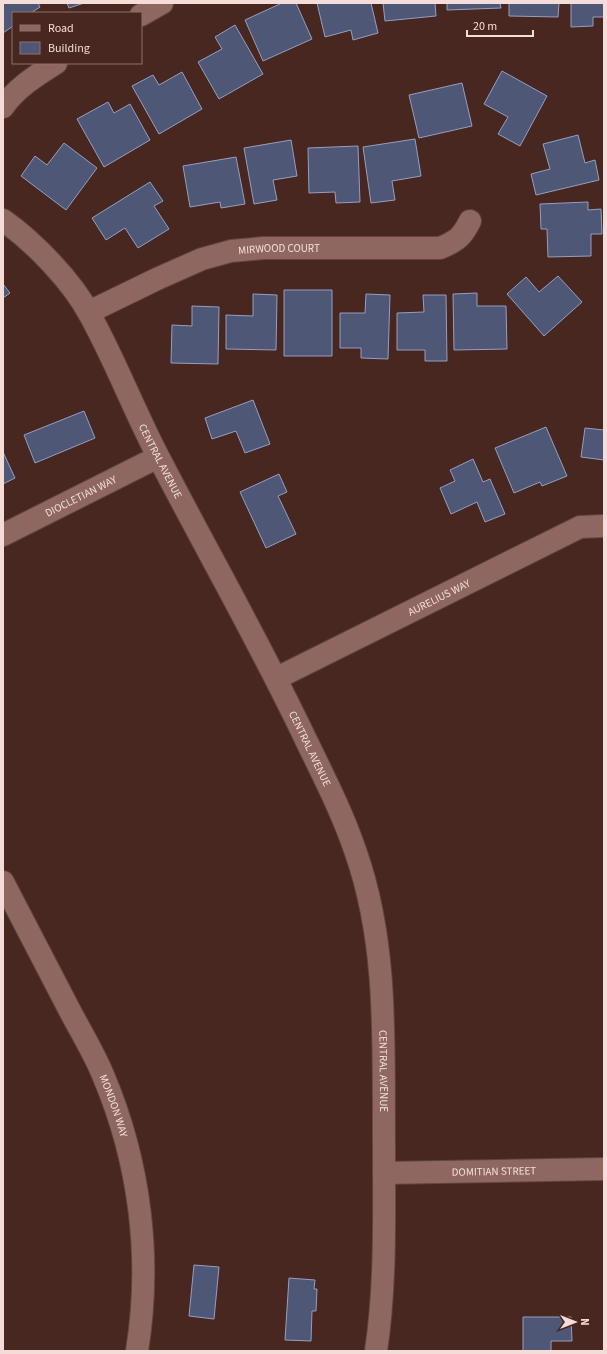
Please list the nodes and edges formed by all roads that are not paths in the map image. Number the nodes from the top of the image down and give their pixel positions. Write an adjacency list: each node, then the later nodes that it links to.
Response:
1 (162, 3): 2 (street)
2 (142, 14)
3 (54, 64): 4 (street)
4 (3, 107)
5 (3, 220): 7 (street, CENTRAL AVENUE)
6 (470, 221): 7 (street, MIRWOOD COURT)
7 (89, 312): 8 (street, CENTRAL AVENUE)
8 (158, 457): 10 (street, DIOCLETIAN WAY); 11 (street, CENTRAL AVENUE)
9 (604, 526): 11 (street, AURELIUS WAY)
10 (3, 534)
11 (277, 678): 14 (street, CENTRAL AVENUE)
12 (3, 882): 15 (street, MONDON WAY)
13 (604, 1169): 14 (street, DOMITIAN STREET)
14 (384, 1173): 16 (street, CENTRAL AVENUE)
15 (136, 1351)
16 (376, 1351)

